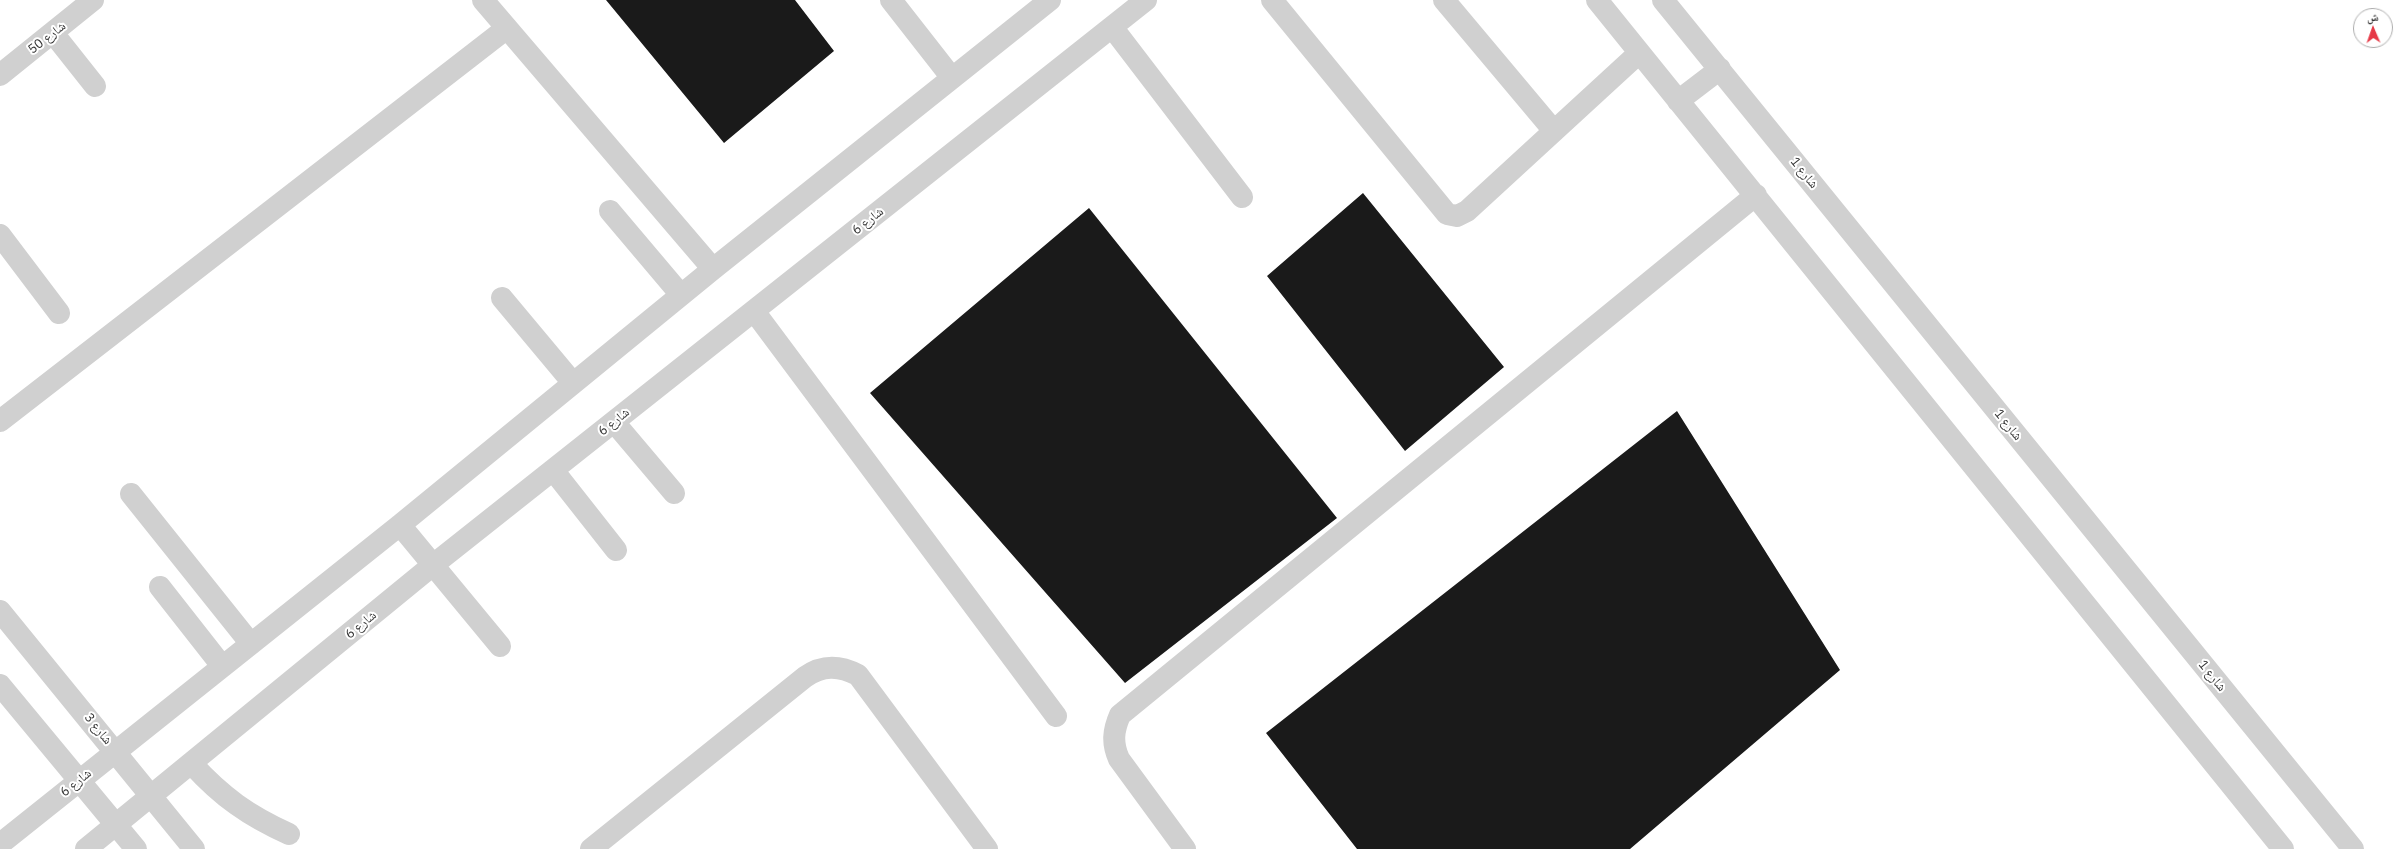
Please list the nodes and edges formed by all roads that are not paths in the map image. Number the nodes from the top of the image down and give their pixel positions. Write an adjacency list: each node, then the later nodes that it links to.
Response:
1 (93, 0): 13 (street, شارع 50)
2 (483, 0): 12 (street)
3 (891, 0): 17 (street)
4 (1050, 0): 10 (street, شارع 6)
5 (1146, 0): 11 (street, شارع 6)
6 (1272, 0): 20 (street)
7 (1444, 0): 20 (street)
8 (1597, 0): 14 (street)
9 (1663, 0): 15 (street, شارع 1)
10 (1026, 7): 17 (street, شارع 6)
11 (1112, 27): 22 (street); 28 (street, شارع 6)
12 (507, 28): 25 (street); 31 (street)
13 (52, 33): 16 (street, شارع 50); 18 (street)
14 (1639, 53): 19 (street); 20 (street)
15 (1720, 69): 19 (street); 60 (street, شارع 1)
16 (0, 75)
17 (952, 78): 25 (street, شارع 6)
18 (94, 86)
19 (1678, 101): 21 (street)
20 (1554, 130)
21 (1756, 195): 58 (street); 59 (street)
22 (1242, 197)
23 (610, 211): 26 (street)
24 (0, 235): 29 (street)
25 (713, 269): 26 (street, شارع 6)
26 (681, 295): 30 (street, شارع 6)
27 (502, 298): 30 (street)
28 (754, 311): 32 (street, شارع 6); 45 (street)
29 (59, 313)
30 (573, 383): 36 (street, شارع 6)
31 (0, 421)
32 (614, 422): 33 (street, شارع 6); 34 (street)
33 (553, 470): 37 (street); 38 (street, شارع 6)
34 (674, 493)
35 (131, 494): 41 (street)
36 (400, 525): 38 (street); 41 (street, شارع 6)
37 (616, 550)
38 (433, 565): 42 (street); 47 (street, شارع 6)
39 (160, 587): 43 (street)
40 (0, 611): 46 (street, شارع 3)
41 (251, 644): 43 (street, شارع 6)
42 (500, 646)
43 (222, 666): 46 (street, شارع 6)
44 (0, 685): 48 (street)
45 (1056, 716)
46 (116, 752): 48 (street, شارع 6); 49 (street, شارع 3)
47 (192, 764): 49 (street, شارع 6); 51 (street)
48 (79, 780): 50 (street); 52 (street, شارع 6)
49 (152, 797): 50 (street, شارع 6); 55 (street, شارع 3)
50 (116, 825): 53 (street, شارع 6); 54 (street)
51 (289, 834)
52 (0, 844)
53 (86, 849)
54 (136, 849)
55 (194, 849)
56 (591, 849): 57 (street)
57 (987, 849)
58 (1185, 849)
59 (2283, 849)
60 (2352, 849)

